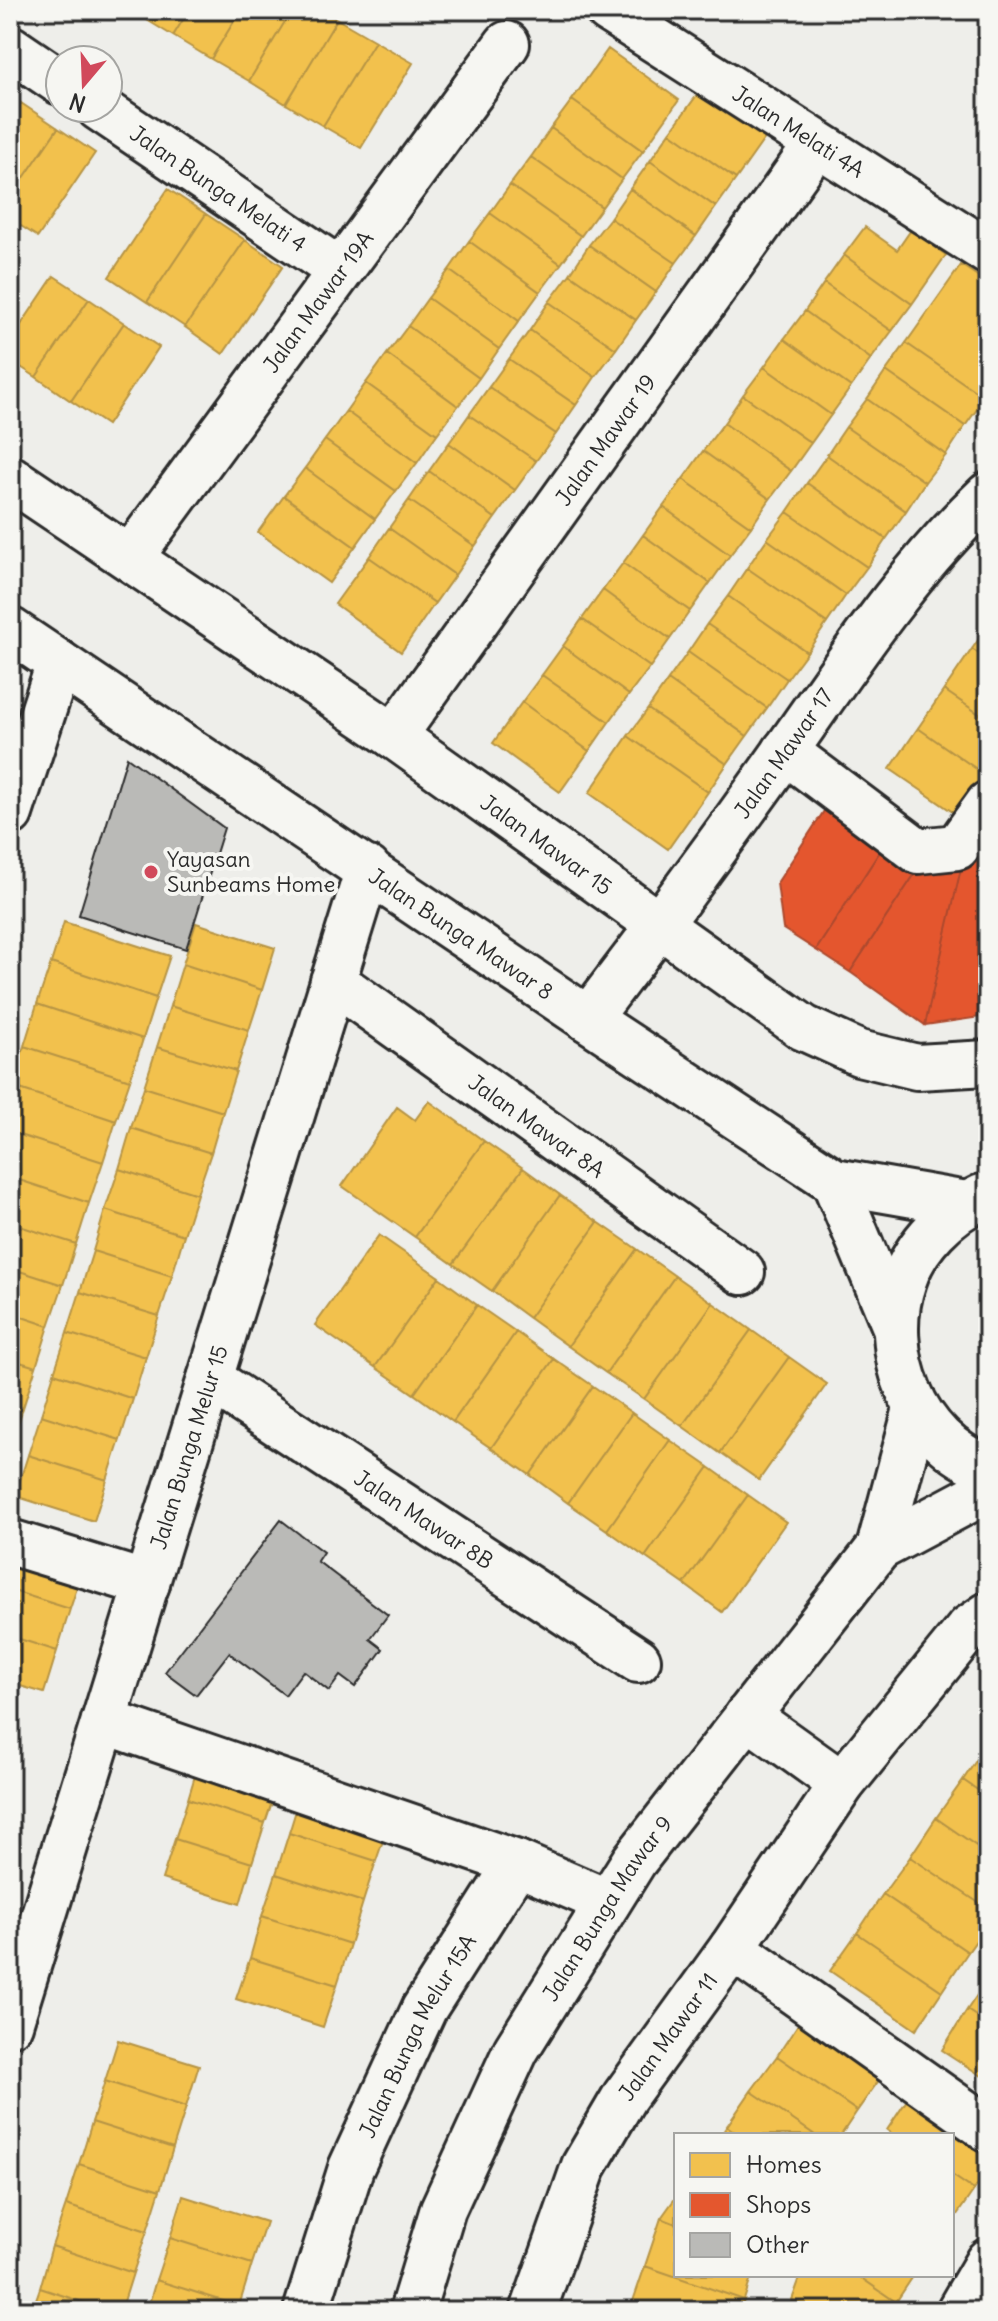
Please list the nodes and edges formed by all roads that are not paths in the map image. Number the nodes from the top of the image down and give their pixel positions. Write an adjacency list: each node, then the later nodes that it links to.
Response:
1 (608, 10): 6 (street, Jalan Melati 4A)
2 (507, 44): 8 (street, Jalan Mawar 19A)
3 (10, 48): 4 (street)
4 (44, 71)
5 (123, 124): 8 (street, Jalan Bunga Melati 4)
6 (817, 144): 7 (street, Jalan Melati 4A); 14 (street, Jalan Mawar 19)
7 (988, 252)
8 (339, 270): 11 (street, Jalan Mawar 19A)
9 (10, 478): 11 (street, Jalan Mawar 15)
10 (988, 495): 15 (street, Jalan Mawar 17)
11 (130, 558): 14 (street, Jalan Mawar 15)
12 (10, 630): 13 (street, Jalan Bunga Mawar 8)
13 (59, 663): 16 (street); 19 (street, Jalan Bunga Mawar 8)
14 (394, 736): 20 (street, Jalan Mawar 15)
15 (785, 751): 17 (street); 20 (street, Jalan Mawar 17)
16 (17, 764): 18 (street)
17 (988, 804)
18 (10, 813)
19 (368, 869): 21 (street, Jalan Bunga Melur 15); 22 (street, Jalan Bunga Mawar 8)
20 (660, 926): 22 (street, Jalan Mawar 17); 23 (street, Jalan Mawar 15)
21 (333, 981): 26 (street, Jalan Mawar 8A); 28 (street, Jalan Bunga Melur 15)
22 (588, 1019): 24 (street, Jalan Bunga Mawar 8)
23 (988, 1063)
24 (834, 1181): 25 (street, Jalan Bunga Mawar 8); 27 (street)
25 (977, 1199): 27 (street)
26 (742, 1272)
27 (895, 1327): 29 (street)
28 (210, 1379): 34 (street, Jalan Bunga Melur 15); 36 (street, Jalan Mawar 8B)
29 (916, 1409): 30 (street); 33 (street, Jalan Bunga Mawar 9)
30 (988, 1468)
31 (988, 1490): 33 (street, Jalan Bunga Mawar 9)
32 (10, 1542): 34 (street)
33 (879, 1548): 37 (street, Jalan Bunga Mawar 9)
34 (147, 1584): 38 (street, Jalan Bunga Melur 15)
35 (988, 1615): 39 (street, Jalan Mawar 11)
36 (638, 1660)
37 (747, 1716): 39 (street); 41 (street, Jalan Bunga Mawar 9)
38 (104, 1721): 40 (street); 43 (street, Jalan Bunga Melur 15)
39 (842, 1784): 42 (street, Jalan Mawar 11)
40 (517, 1863): 41 (street); 46 (street, Jalan Bunga Melur 15A)
41 (608, 1902): 47 (street, Jalan Bunga Mawar 9)
42 (732, 1948): 44 (street); 48 (street, Jalan Mawar 11)
43 (10, 2024)
44 (988, 2129)
45 (988, 2261): 49 (street)
46 (306, 2311)
47 (412, 2311)
48 (533, 2311)
49 (959, 2311)

